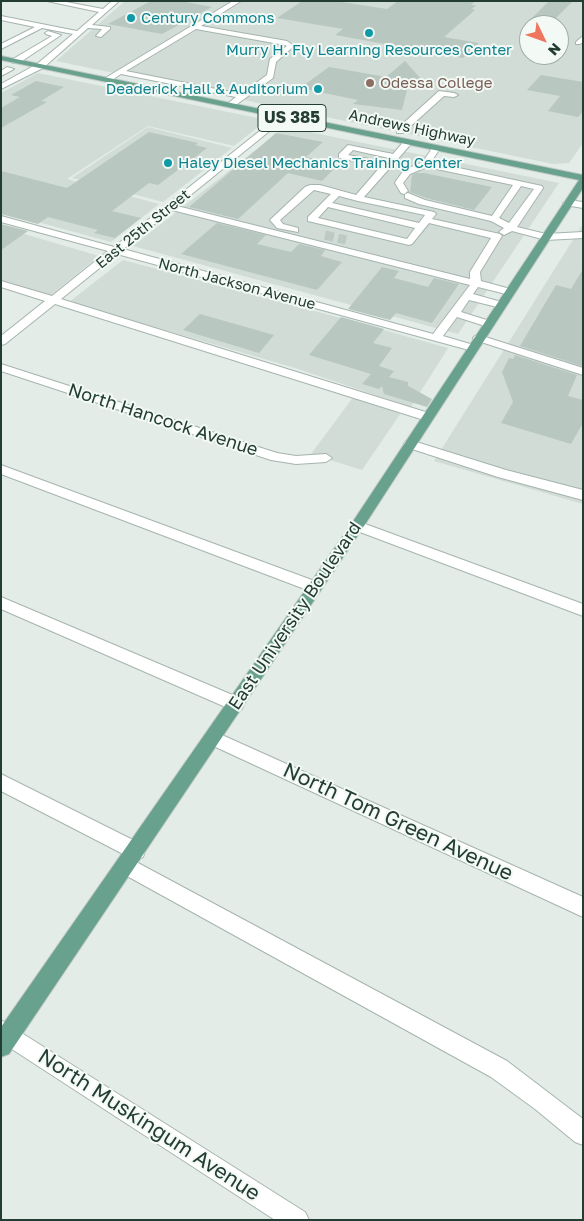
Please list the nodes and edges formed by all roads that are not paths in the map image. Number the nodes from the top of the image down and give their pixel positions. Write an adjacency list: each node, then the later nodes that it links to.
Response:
1 (50, 1): 4 (street)
2 (116, 1): 4 (street)
3 (238, 1): 8 (street)
4 (104, 11): 7 (street)
5 (1, 18): 6 (street)
6 (41, 26): 9 (street); 10 (street)
7 (86, 26): 11 (street); 12 (street)
8 (196, 26): 21 (street); 26 (street)
9 (34, 30): 10 (street); 13 (street)
10 (61, 33): 11 (street); 16 (street)
11 (78, 33): 19 (street)
12 (99, 36)
13 (3, 46): 14 (street)
14 (14, 48)
15 (23, 49): 16 (street)
16 (33, 51): 18 (street)
17 (3, 60): 18 (main road, Andrews Highway / US 385)
18 (16, 61): 19 (main road, Andrews Highway / US 385)
19 (40, 66): 23 (main road, Andrews Highway / US 385); 24 (street)
20 (1, 68): 22 (street)
21 (120, 72): 23 (street); 26 (street)
22 (1, 74)
23 (106, 80): 27 (main road, Andrews Highway / US 385)
24 (1, 87)
25 (454, 95): 29 (street)
26 (242, 96): 27 (street)
27 (230, 105): 28 (main road, Andrews Highway / US 385)
28 (284, 116): 30 (main road, Andrews Highway / US 385); 42 (street, East 25th Street)
29 (400, 131)
30 (408, 142): 31 (main road, Andrews Highway / US 385); 32 (street)
31 (437, 148): 33 (street); 35 (main road, Andrews Highway / US 385)
32 (395, 157): 34 (street); 34 (street)
33 (426, 164): 36 (street); 44 (street)
34 (387, 165): 38 (street)
35 (583, 179): 39 (main road, East University Boulevard)
36 (519, 183): 44 (street); 46 (street)
37 (337, 192): 38 (street); 40 (street); 47 (street)
38 (358, 198): 45 (street)
39 (568, 203): 41 (street); 51 (main road, East University Boulevard)
40 (325, 204): 45 (street); 45 (street)
41 (583, 206)
42 (170, 207): 54 (street, East 25th Street); 55 (street)
43 (1, 219): 54 (street, North Jackson Avenue)
44 (494, 219): 46 (street)
45 (423, 223): 50 (street)
46 (511, 228): 50 (street); 51 (street)
47 (296, 230): 48 (street); 53 (street)
48 (316, 233)
49 (583, 235): 51 (street)
50 (497, 236): 55 (street)
51 (546, 237): 57 (main road, East University Boulevard)
52 (346, 240): 53 (street)
53 (364, 245): 55 (street)
54 (115, 250): 59 (street, East 25th Street); 63 (street, North Jackson Avenue)
55 (476, 278): 57 (street); 58 (street)
56 (1, 284): 59 (street)
57 (510, 292): 60 (main road, East University Boulevard)
58 (467, 296): 60 (street); 61 (street)
59 (53, 300): 64 (street, East 25th Street); 68 (street)
60 (502, 305): 62 (main road, East University Boulevard)
61 (454, 313): 62 (street); 63 (street)
62 (489, 324): 65 (main road, East University Boulevard)
63 (436, 338): 65 (street, North Jackson Avenue)
64 (1, 342)
65 (476, 343): 67 (street, North Jackson Avenue); 68 (main road, East University Boulevard)
66 (1, 367): 70 (street, North Hancock Avenue)
67 (583, 372)
68 (428, 417): 69 (main road, East University Boulevard)
69 (410, 444): 72 (street); 73 (main road, East University Boulevard)
70 (326, 458)
71 (1, 468): 74 (street)
72 (583, 495)
73 (357, 526): 74 (main road, East University Boulevard); 76 (street)
74 (315, 588): 77 (main road, East University Boulevard)
75 (1, 603): 77 (street)
76 (583, 610)
77 (236, 704): 78 (main road, East University Boulevard)
78 (213, 738): 80 (main road, East University Boulevard); 81 (street, North Tom Green Avenue)
79 (1, 782): 80 (street)
80 (130, 858): 82 (main road, East University Boulevard); 83 (street)
81 (583, 907)
82 (4, 1037): 84 (street, North Muskingum Avenue)
83 (583, 1134)
84 (297, 1220)

